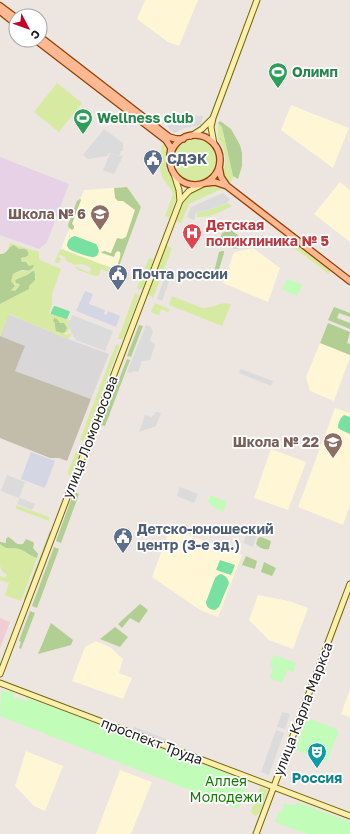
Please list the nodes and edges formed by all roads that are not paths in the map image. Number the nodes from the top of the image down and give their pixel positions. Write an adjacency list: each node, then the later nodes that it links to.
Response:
1 (257, 0): 5 (street)
2 (0, 11): 3 (main road)
3 (8, 18)
4 (48, 46): 6 (main road)
5 (213, 118): 7 (street); 9 (street)
6 (152, 126): 8 (main road); 10 (main road)
7 (191, 136): 8 (main road); 9 (main road)
8 (183, 139): 10 (main road)
9 (214, 144): 11 (main road)
10 (170, 155): 12 (main road)
11 (219, 167): 13 (main road); 14 (main road)
12 (174, 174): 13 (main road); 15 (street)
13 (203, 184): 14 (main road); 15 (street)
14 (227, 186): 16 (main road)
15 (180, 201): 18 (street, улица Ломоносова)
16 (350, 281)
17 (350, 584): 20 (street, улица Карла Маркса)
18 (0, 674)
19 (0, 683): 20 (street, проспект Труда)
20 (273, 787): 21 (street, проспект Труда); 22 (street, улица Карла Маркса)
21 (350, 816)
22 (256, 834)

